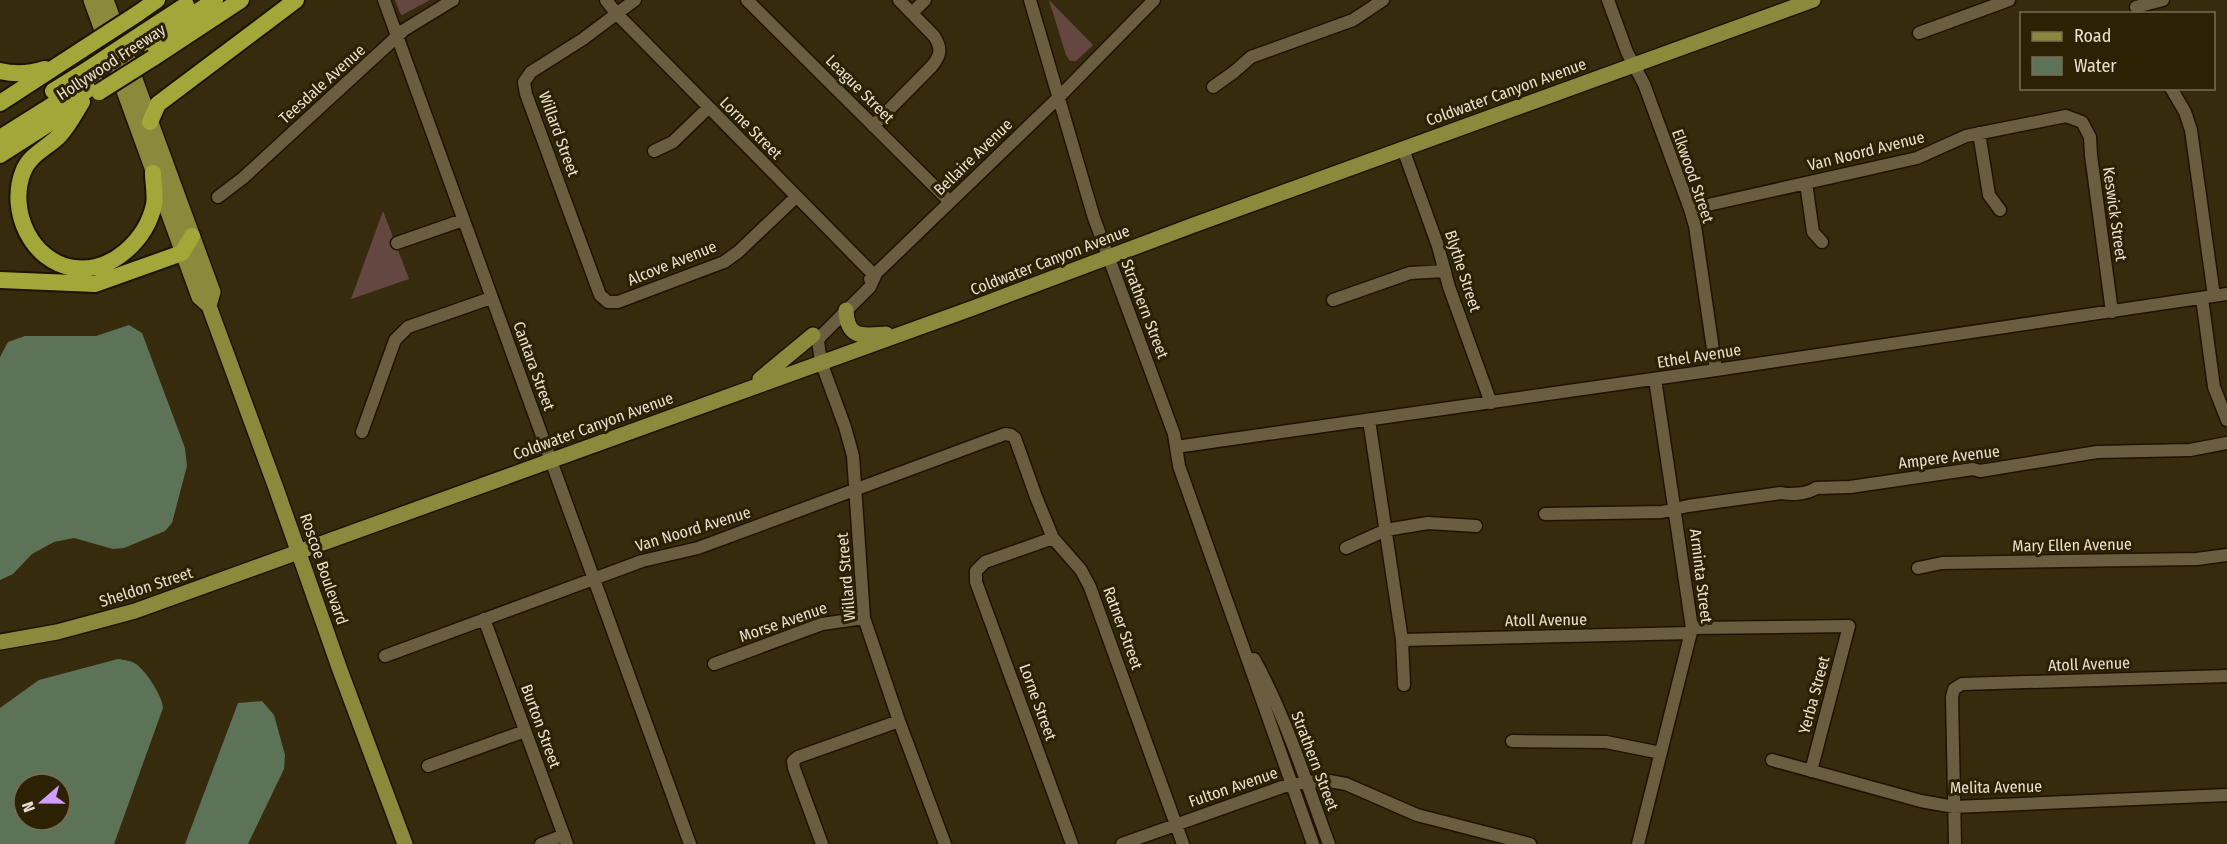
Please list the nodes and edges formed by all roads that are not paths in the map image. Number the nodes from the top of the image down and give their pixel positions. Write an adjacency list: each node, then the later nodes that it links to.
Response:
1 (91, 0): 49 (main road, Roscoe Boulevard)
2 (106, 0): 39 (main road, Roscoe Boulevard)
3 (155, 0): 29 (highway, bridge)
4 (194, 0): 28 (highway, Hollywood Freeway)
5 (215, 0): 28 (highway)
6 (227, 0): 28 (highway)
7 (241, 0): 28 (highway, Hollywood Freeway)
8 (296, 0): 39 (highway)
9 (384, 0): 27 (street, Cantara Street)
10 (453, 0): 27 (street, Teesdale Avenue)
11 (606, 0): 24 (street, Lorne Street)
12 (634, 0): 24 (street)
13 (747, 0): 42 (street, League Street)
14 (899, 0): 25 (street)
15 (925, 0): 25 (street)
16 (1030, 0): 35 (street, Strathern Street)
17 (1154, 0): 35 (street, Bellaire Avenue)
18 (1383, 0): 33 (street)
19 (1608, 0): 30 (street, Elkwood Street)
20 (1813, 0): 30 (main road, Coldwater Canyon Avenue)
21 (2009, 0): 26 (street)
22 (2163, 0): 23 (street)
23 (2136, 7)
24 (616, 13): 38 (street, Lorne Street); 68 (street, Willard Street)
25 (912, 13): 42 (street)
26 (1919, 33)
27 (398, 37): 51 (street, Teesdale Avenue); 56 (street, Cantara Street)
28 (148, 46): 32 (highway, Hollywood Freeway, bridge); 32 (highway, Hollywood Freeway, bridge)
29 (83, 49): 31 (highway); 37 (highway)
30 (1634, 64): 46 (main road, Coldwater Canyon Avenue); 54 (street, Elkwood Street)
31 (0, 71)
32 (95, 81): 36 (highway, Hollywood Freeway); 41 (highway, Hollywood Freeway); 44 (highway); 45 (highway)
33 (1213, 87)
34 (2173, 90): 65 (street)
35 (1059, 97): 53 (street, Bellaire Avenue); 61 (street, Strathern Street)
36 (82, 102): 48 (highway, Hollywood Freeway); 49 (highway)
37 (0, 103)
38 (708, 108): 47 (street); 52 (street, Lorne Street)
39 (150, 122): 57 (main road, Roscoe Boulevard)
40 (2082, 122): 43 (street, Van Noord Avenue); 71 (street, Keswick Street)
41 (0, 125)
42 (873, 126): 53 (street, League Street)
43 (1979, 133): 50 (street, Van Noord Avenue); 55 (street)
44 (0, 138)
45 (0, 146)
46 (1403, 149): 61 (main road, Coldwater Canyon Avenue); 62 (street, Blythe Street)
47 (654, 151)
48 (0, 155)
49 (153, 173): 60 (main road, Roscoe Boulevard)
50 (1806, 183): 54 (street, Van Noord Avenue); 58 (street)
51 (218, 197)
52 (796, 197): 63 (street, Lorne Street); 68 (street, Alcove Avenue)
53 (950, 202): 63 (street, Bellaire Avenue)
54 (1690, 209): 75 (street, Elkwood Street)
55 (2000, 210)
56 (463, 220): 59 (street); 66 (street, Cantara Street)
57 (192, 236): 60 (highway); 69 (main road, Roscoe Boulevard)
58 (1822, 242)
59 (397, 243)
60 (182, 253): 64 (highway); 69 (main road, Roscoe Boulevard)
61 (1108, 257): 72 (main road, Coldwater Canyon Avenue); 84 (street, Strathern Street)
62 (1445, 271): 67 (street); 78 (street, Blythe Street)
63 (875, 276): 70 (street); 73 (street, Bellaire Avenue)
64 (0, 280)
65 (2214, 296): 71 (street, Ethel Avenue); 80 (street)
66 (492, 298): 81 (street); 85 (street, Cantara Street)
67 (1333, 300)
68 (608, 302)
69 (209, 306): 93 (main road, Roscoe Boulevard)
70 (846, 310): 72 (main road); 74 (street, Willard Street)
71 (2112, 312): 75 (street, Ethel Avenue)
72 (903, 332): 74 (main road, Coldwater Canyon Avenue)
73 (813, 335): 74 (street); 77 (main road)
74 (821, 362): 77 (main road, Coldwater Canyon Avenue); 86 (street, Willard Street)
75 (1716, 370): 76 (street, Ethel Avenue)
76 (1654, 379): 78 (street, Ethel Avenue); 87 (street, Arminta Street)
77 (750, 387): 85 (main road, Coldwater Canyon Avenue)
78 (1491, 403): 79 (street, Ethel Avenue)
79 (1369, 420): 84 (street, Ethel Avenue); 90 (street)
80 (2227, 420)
81 (362, 432)
82 (1011, 435): 86 (street, Van Noord Avenue); 91 (street, Ratner Street)
83 (2227, 443): 87 (street, Ampere Avenue)
84 (1176, 447): 100 (street, Strathern Street)
85 (550, 460): 93 (main road, Coldwater Canyon Avenue); 96 (street, Cantara Street)
86 (855, 490): 96 (street, Van Noord Avenue); 97 (street, Willard Street)
87 (1676, 509): 88 (street); 101 (street, Arminta Street)
88 (1545, 514)
89 (1476, 526): 90 (street)
90 (1386, 530): 92 (street); 102 (street)
91 (1053, 538): 119 (street, Ratner Street); 126 (street, Lorne Street)
92 (1346, 548)
93 (299, 552): 103 (main road, Sheldon Street); 121 (main road, Roscoe Boulevard)
94 (2227, 555): 95 (street, Mary Ellen Avenue)
95 (1918, 568)
96 (594, 579): 98 (street, Van Noord Avenue); 123 (street, Cantara Street)
97 (864, 618): 105 (street, Morse Avenue); 108 (street, Willard Street)
98 (484, 619): 104 (street, Van Noord Avenue); 109 (street, Burton Street)
99 (1849, 626): 101 (street, Atoll Avenue); 114 (street, Yerba Street)
100 (1238, 627): 115 (street, Strathern Street); 116 (street, Strathern Street)
101 (1692, 631): 102 (street, Atoll Avenue); 111 (street, Arminta Street)
102 (1402, 640): 107 (street)
103 (0, 642)
104 (384, 656)
105 (714, 664)
106 (2227, 676): 118 (street, Atoll Avenue)
107 (1404, 686)
108 (899, 721): 124 (street); 125 (street, Willard Street)
109 (525, 731): 113 (street); 120 (street, Burton Street)
110 (1512, 741): 111 (street)
111 (1661, 753): 132 (street, Arminta Street)
112 (1772, 760): 114 (street, Melita Avenue)
113 (428, 766)
114 (1811, 771): 118 (street, Melita Avenue)
115 (1306, 782): 116 (street, Fulton Avenue); 130 (street, Strathern Street); 131 (street, Fulton Avenue)
116 (1291, 784): 119 (street, Fulton Avenue); 129 (street, Strathern Street)
117 (2227, 795): 118 (street, Melita Avenue)
118 (1954, 807): 133 (street)
119 (1176, 824): 127 (street, Fulton Avenue); 128 (street, Ratner Street)
120 (566, 840): 122 (street)
121 (405, 844)
122 (541, 844)
123 (690, 844)
124 (822, 844)
125 (945, 844)
126 (1072, 844)
127 (1122, 844)
128 (1183, 844)
129 (1313, 844)
130 (1329, 844)
131 (1530, 844)
132 (1638, 844)
133 (1955, 844)

